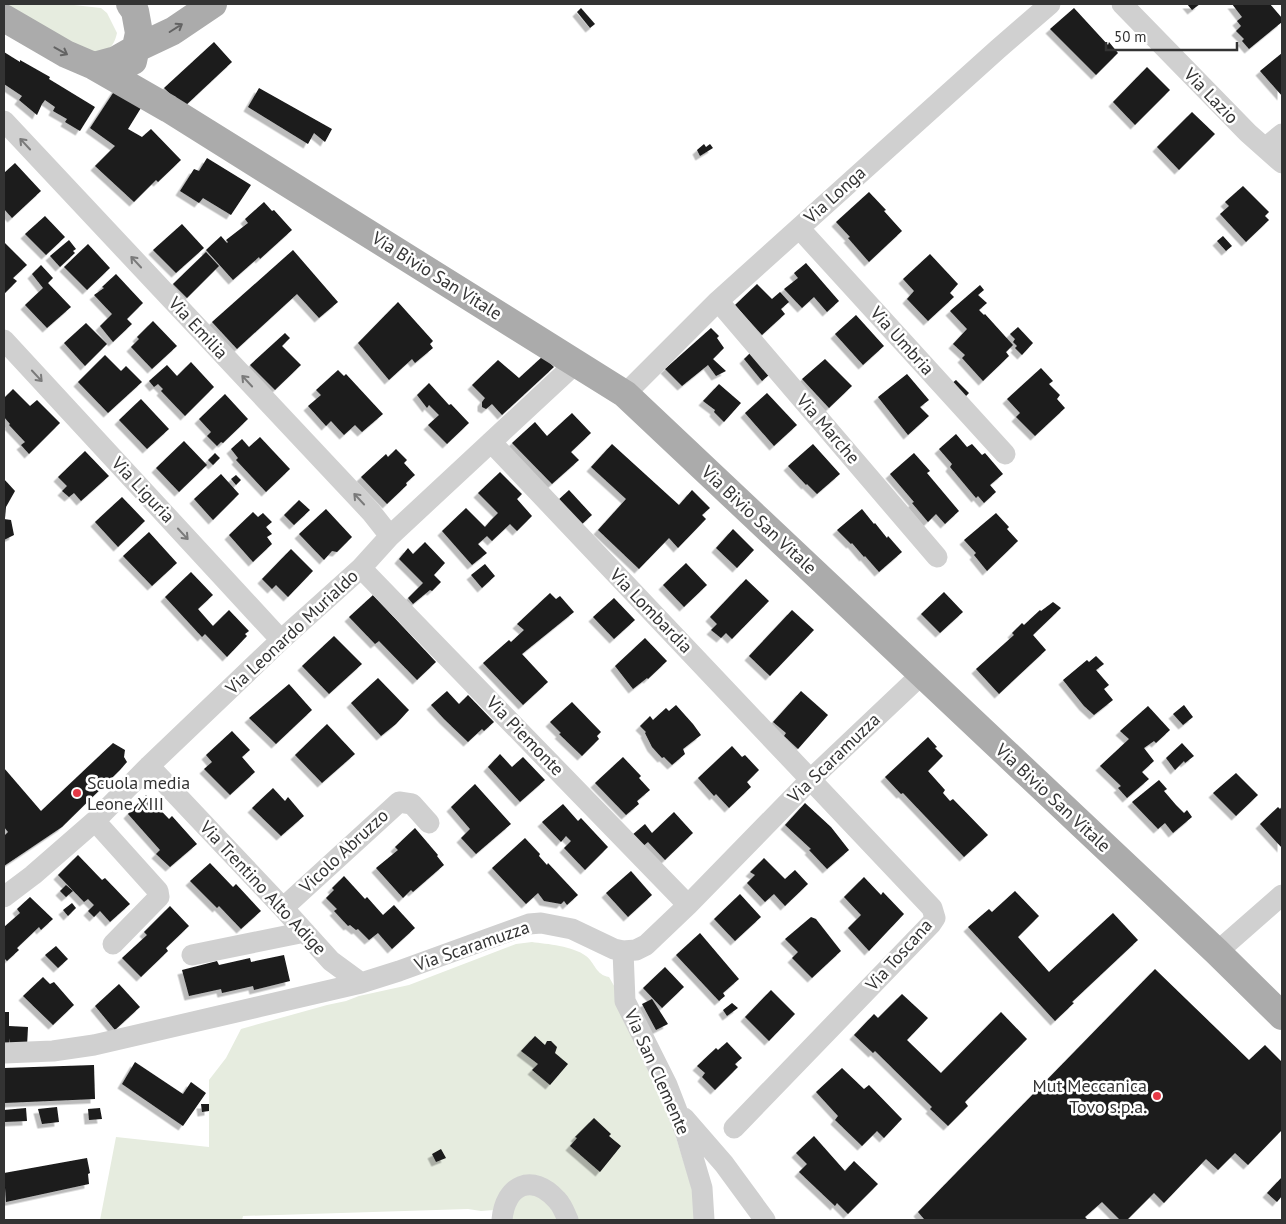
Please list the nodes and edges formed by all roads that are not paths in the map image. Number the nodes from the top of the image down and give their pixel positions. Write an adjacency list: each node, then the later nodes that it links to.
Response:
1 (130, 4): 7 (main road, Via Bivio San Vitale)
2 (213, 4): 7 (main road, one-way to 2)
3 (1050, 4): 14 (street, Via Longa)
4 (1122, 4): 12 (street, Via Lazio)
5 (4, 18): 6 (main road, Via Bivio San Vitale)
6 (15, 30): 8 (main road, Via Bivio San Vitale, one-way to 8)
7 (137, 48): 8 (main road); 9 (main road, Via Bivio San Vitale)
8 (94, 66): 9 (main road, Via Bivio San Vitale)
9 (169, 109): 17 (main road, Via Bivio San Vitale)
10 (4, 121): 21 (street, Via Emilia, one-way to 10)
11 (1282, 134): 12 (street)
12 (1265, 148): 13 (street, Via Lazio)
13 (1282, 163)
14 (799, 228): 15 (street, Via Longa); 20 (street, Via Umbria)
15 (718, 301): 18 (street, Via Longa); 22 (street, Via Marche)
16 (4, 340): 24 (street, Via Liguria, one-way to 24)
17 (576, 363): 18 (main road, Via Bivio San Vitale); 19 (street, Via Leonardo Murialdo)
18 (625, 394): 25 (main road, Via Bivio San Vitale)
19 (490, 442): 21 (street, Via Leonardo Murialdo); 27 (street, Via Lombardia)
20 (1005, 454)
21 (390, 536): 23 (street, Via Leonardo Murialdo)
22 (938, 557)
23 (361, 568): 24 (street, Via Leonardo Murialdo); 32 (street, Via Piemonte)
24 (281, 640): 26 (street, Via Leonardo Murialdo)
25 (922, 674): 27 (street, Via Scaramuzza); 37 (main road, Via Bivio San Vitale)
26 (149, 766): 28 (street, Via Leonardo Murialdo); 33 (street, Via Trentino Alto Adige)
27 (811, 779): 32 (street, Via Scaramuzza); 43 (street, Via Toscana)
28 (95, 821): 31 (street, Via Leonardo Murialdo); 35 (street)
29 (429, 823): 33 (street, Vicolo Abruzzo)
30 (1282, 895): 37 (street)
31 (4, 897)
32 (688, 905): 36 (street, Via Scaramuzza)
33 (283, 908): 34 (street, Via Trentino Alto Adige)
34 (305, 932): 38 (street); 39 (street, Via Trentino Alto Adige)
35 (113, 944)
36 (623, 951): 39 (street, Via Scaramuzza); 42 (street, Via San Clemente)
37 (1217, 952): 40 (main road, Via Bivio San Vitale)
38 (192, 955)
39 (361, 983): 41 (street, Via Scaramuzza)
40 (1282, 1016)
41 (4, 1053)
42 (677, 1110): 44 (street, Via San Clemente); 47 (street)
43 (734, 1128)
44 (698, 1217)
45 (502, 1220): 46 (street)
46 (568, 1220)
47 (765, 1220)

